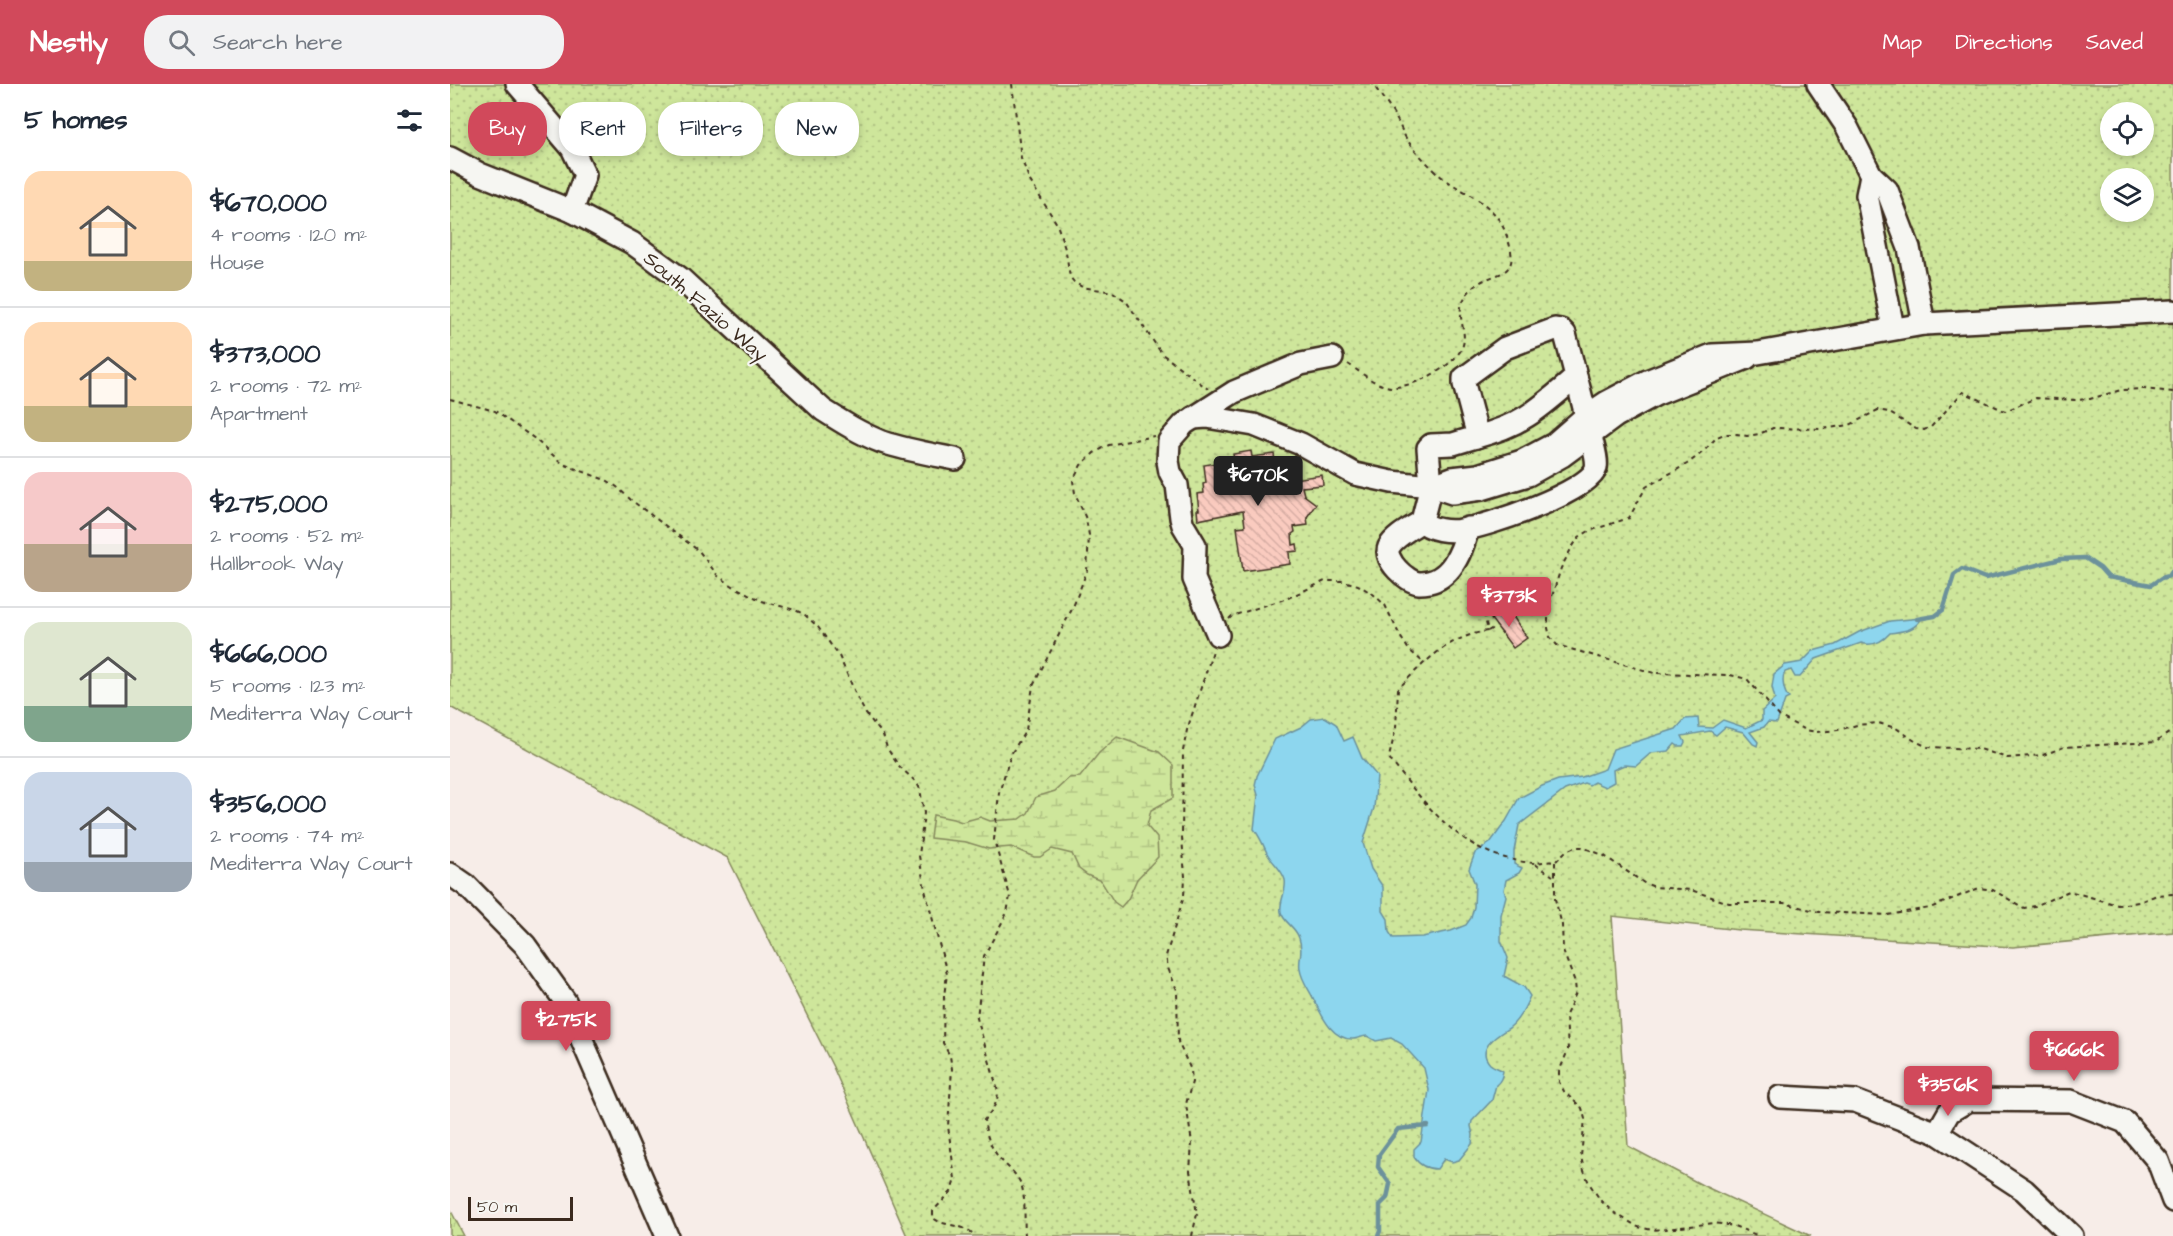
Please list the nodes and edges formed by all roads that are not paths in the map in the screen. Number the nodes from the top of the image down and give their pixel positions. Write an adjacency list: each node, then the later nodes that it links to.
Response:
1 (517, 84): 5 (street)
2 (1818, 84): 4 (street)
3 (450, 158): 5 (street, South Fazio Way)
4 (1871, 176): 7 (street); 8 (street)
5 (572, 211): 14 (street, South Fazio Way)
6 (2173, 311): 7 (street)
7 (1924, 324): 8 (street)
8 (1893, 328): 12 (street)
9 (1332, 358): 11 (street)
10 (1576, 377): 12 (street); 13 (street); 13 (street)
11 (1193, 418): 15 (street); 18 (street)
12 (1588, 426): 15 (street); 17 (street)
13 (1476, 437): 15 (street)
14 (955, 459)
15 (1431, 486): 16 (street)
16 (1422, 521): 17 (street); 17 (street)
17 (1468, 528)
18 (1218, 635)
19 (450, 874): 23 (street)
20 (1780, 1097): 21 (street)
21 (1937, 1133): 22 (street); 24 (street)
22 (2173, 1201)
23 (667, 1236)
24 (2072, 1236)

